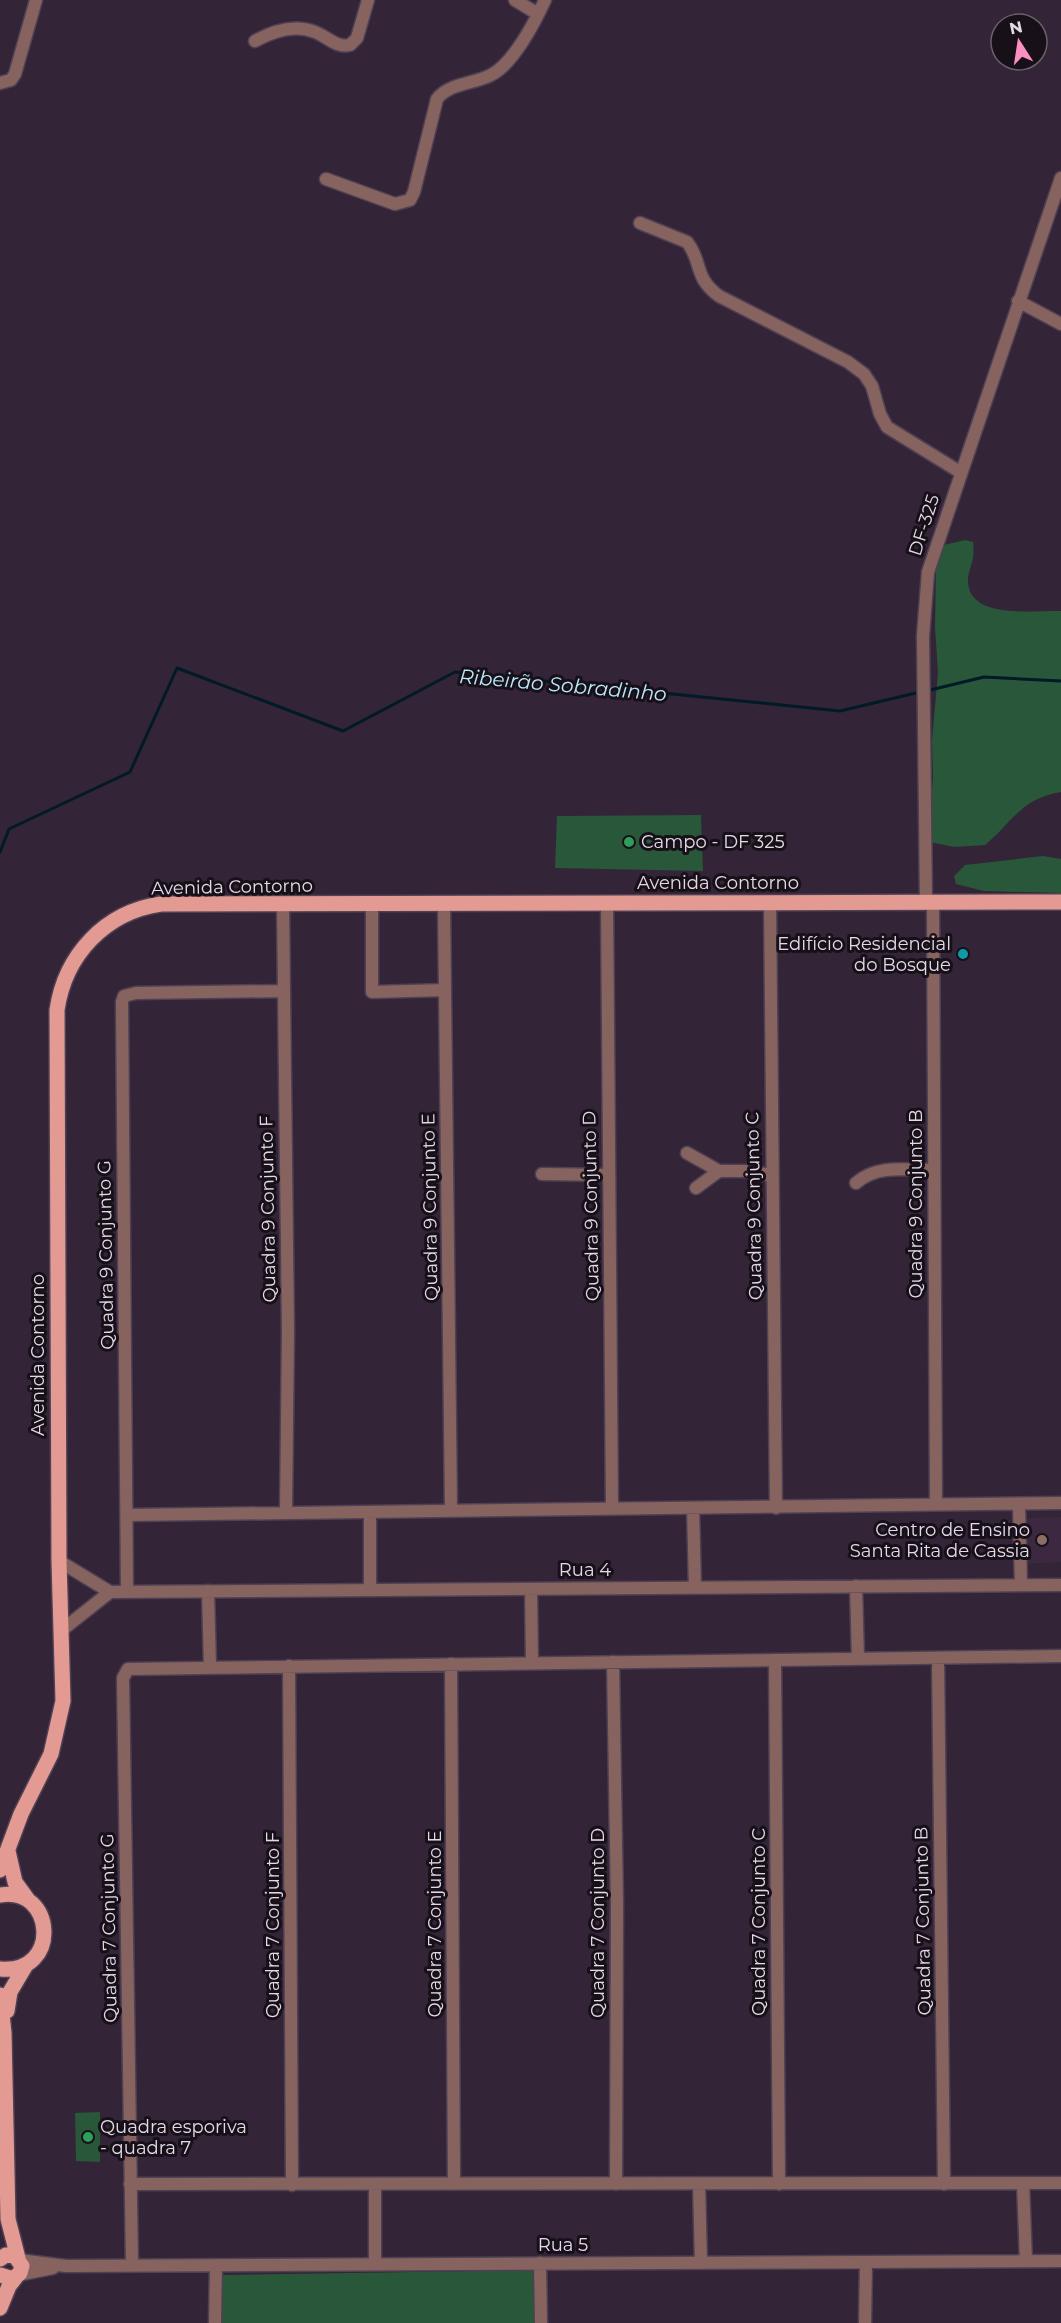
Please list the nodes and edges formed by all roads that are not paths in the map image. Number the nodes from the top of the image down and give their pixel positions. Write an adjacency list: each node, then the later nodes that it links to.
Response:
1 (36, 0): 7 (street)
2 (368, 0): 6 (street)
3 (515, 0): 5 (street)
4 (545, 0): 5 (street)
5 (538, 14): 9 (street)
6 (255, 41)
7 (0, 83)
8 (1061, 178): 11 (street, DF-325)
9 (326, 179)
10 (640, 223): 13 (street)
11 (1018, 301): 12 (street); 13 (street, DF-325)
12 (1061, 324)
13 (960, 472): 14 (street, DF-325)
14 (930, 902): 15 (main road, Avenida Contorno); 17 (main road, Avenida Contorno); 24 (street, Quadra 9 Conjunto B)
15 (1061, 902)
16 (607, 903): 17 (main road, Avenida Contorno); 19 (main road, Avenida Contorno); 27 (street, Quadra 9 Conjunto D)
17 (770, 903): 28 (street, Quadra 9 Conjunto C)
18 (372, 904): 19 (main road, Avenida Contorno); 20 (main road, Avenida Contorno); 21 (street)
19 (444, 904): 21 (street, Quadra 9 Conjunto E)
20 (283, 905): 22 (street, Quadra 9 Conjunto F); 41 (main road, Avenida Contorno)
21 (445, 990): 37 (street, Quadra 9 Conjunto E)
22 (283, 991): 38 (street, Quadra 9 Conjunto F); 40 (street, Quadra 9 Conjunto G)
23 (687, 1153): 25 (street)
24 (934, 1170): 29 (street); 32 (street, Quadra 9 Conjunto B)
25 (719, 1171): 28 (street); 30 (street)
26 (542, 1174): 27 (street)
27 (608, 1175): 36 (street, Quadra 9 Conjunto D)
28 (771, 1176): 35 (street, Quadra 9 Conjunto C)
29 (856, 1183)
30 (696, 1188)
31 (1061, 1503): 33 (street)
32 (936, 1505): 33 (street); 35 (street)
33 (1018, 1505): 43 (street)
34 (693, 1508): 35 (street); 36 (street); 45 (street)
35 (776, 1508)
36 (612, 1509): 37 (street)
37 (451, 1510): 39 (street)
38 (286, 1513): 39 (street); 40 (street)
39 (370, 1513): 47 (street)
40 (128, 1515): 50 (street, Quadra 9 Conjunto G)
41 (59, 1561): 49 (street); 51 (main road, Avenida Contorno)
42 (1061, 1584): 43 (street, Rua 4)
43 (1021, 1585): 44 (street, Rua 4)
44 (856, 1586): 45 (street, Rua 4); 54 (street)
45 (694, 1587): 46 (street, Rua 4)
46 (531, 1588): 47 (street, Rua 4); 56 (street)
47 (370, 1590): 48 (street, Rua 4)
48 (208, 1591): 50 (street, Rua 4); 60 (street)
49 (110, 1592): 50 (street, Rua 4); 51 (street)
50 (127, 1592)
51 (62, 1630): 61 (main road, Avenida Contorno)
52 (1061, 1656): 53 (street)
53 (938, 1658): 54 (street); 76 (street, Quadra 7 Conjunto B)
54 (858, 1659): 55 (street)
55 (775, 1660): 57 (street); 75 (street, Quadra 7 Conjunto C)
56 (532, 1662): 57 (street); 58 (street)
57 (613, 1662): 73 (street, Quadra 7 Conjunto D)
58 (451, 1664): 59 (street); 72 (street, Quadra 7 Conjunto E)
59 (289, 1666): 60 (street); 77 (street, Quadra 7 Conjunto F)
60 (210, 1667): 71 (street, Quadra 7 Conjunto G)
61 (8, 1848): 62 (main road, Avenida Contorno); 64 (main road)
62 (0, 1870)
63 (0, 1895): 64 (main road)
64 (28, 1900): 65 (main road)
65 (26, 1965): 66 (main road); 68 (main road)
66 (0, 1969)
67 (0, 1995): 68 (main road)
68 (4, 2033): 79 (main road)
69 (1061, 2182): 70 (street)
70 (1023, 2183): 76 (street); 82 (street)
71 (130, 2184): 77 (street); 87 (street, Quadra 7 Conjunto G)
72 (454, 2184): 73 (street); 78 (street)
73 (616, 2184): 74 (street)
74 (699, 2184): 75 (street); 83 (street)
75 (779, 2184): 76 (street)
76 (944, 2184)
77 (292, 2185): 78 (street)
78 (375, 2185): 86 (street)
79 (8, 2219): 80 (main road); 89 (main road)
80 (0, 2258): 89 (main road)
81 (1061, 2260): 82 (street, Rua 5)
82 (1026, 2261): 84 (street, Rua 5)
83 (701, 2262): 84 (street, Rua 5); 85 (street, Rua 5)
84 (866, 2262): 94 (street)
85 (540, 2263): 86 (street, Rua 5); 93 (street)
86 (375, 2264): 88 (street, Rua 5)
87 (132, 2265): 88 (street, Rua 5); 89 (street, Rua 5)
88 (216, 2265): 92 (street)
89 (18, 2268): 90 (main road); 91 (main road)
90 (0, 2275)
91 (0, 2308)
92 (215, 2323)
93 (541, 2323)
94 (866, 2323)

